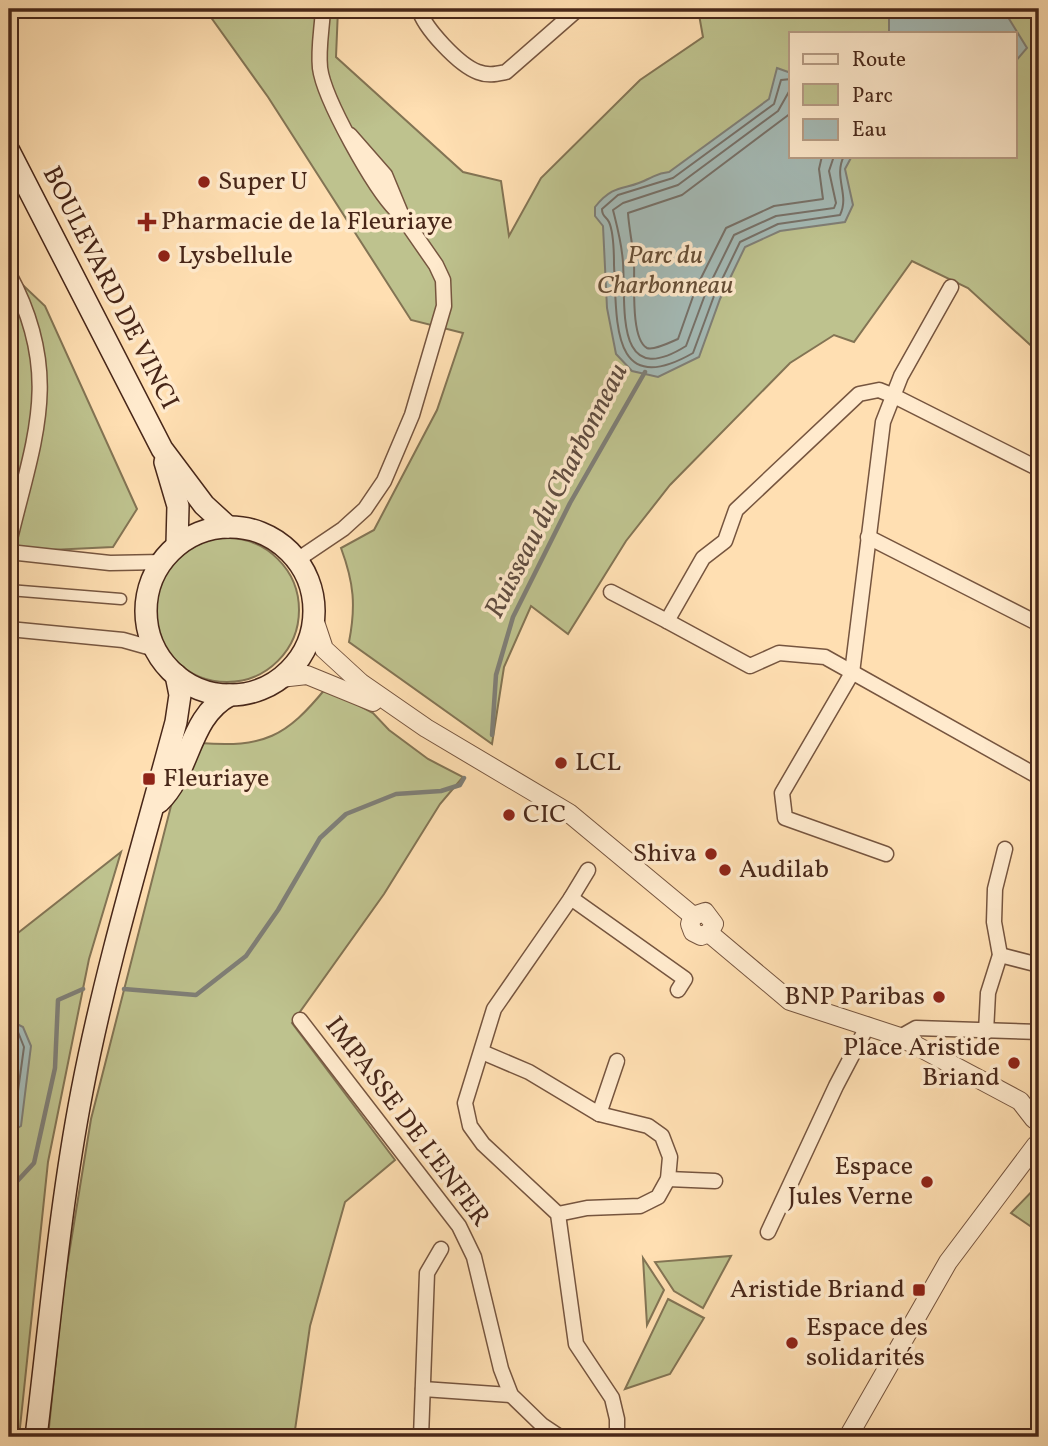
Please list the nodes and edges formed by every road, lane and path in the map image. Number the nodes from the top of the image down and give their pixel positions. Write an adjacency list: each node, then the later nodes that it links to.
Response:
1 (323, 9): 15 (street)
2 (419, 9): 3 (street)
3 (579, 9)
4 (9, 151): 8 (main road, BOULEVARD DE VINCI)
5 (9, 274): 12 (street)
6 (951, 287): 7 (street)
7 (894, 396): 9 (street); 11 (street); 21 (street)
8 (162, 449): 10 (main road, BOULEVARD DE VINCI); 13 (main road, BOULEVARD DE VINCI)
9 (1039, 468)
10 (228, 527): 13 (main road); 15 (main road)
11 (867, 537): 22 (street); 25 (street)
12 (9, 543)
13 (177, 545): 16 (main road)
14 (9, 552): 16 (street)
15 (297, 561): 20 (main road)
16 (162, 562): 24 (main road)
17 (9, 590): 19 (street)
18 (611, 592): 21 (street)
19 (121, 599)
20 (314, 619): 27 (main road); 29 (street)
21 (667, 621): 25 (street)
22 (1039, 624)
23 (9, 629): 24 (street)
24 (155, 649): 26 (main road)
25 (852, 674): 30 (street); 33 (street)
26 (176, 675): 28 (main road); 31 (main road)
27 (280, 678): 28 (main road); 29 (street)
28 (230, 695): 31 (main road)
29 (426, 728): 40 (street)
30 (1039, 776)
31 (155, 806): 56 (main road)
32 (1005, 849): 36 (street)
33 (886, 854)
34 (588, 870): 35 (street)
35 (571, 898): 38 (street); 44 (street)
36 (1000, 955): 37 (street); 41 (street)
37 (1039, 965)
38 (678, 989)
39 (300, 1020): 55 (street, IMPASSE DE L'ENFER)
40 (868, 1025): 43 (street); 52 (street)
41 (986, 1032): 42 (street); 43 (street)
42 (1039, 1032)
43 (900, 1037): 47 (street)
44 (482, 1052): 46 (street); 51 (street)
45 (617, 1061): 46 (street)
46 (599, 1114): 49 (street)
47 (1037, 1118): 48 (street)
48 (1038, 1145): 60 (street)
49 (668, 1179): 50 (street); 51 (street)
50 (715, 1181)
51 (558, 1214): 59 (street)
52 (768, 1232)
53 (441, 1249): 54 (street)
54 (423, 1389): 55 (street); 57 (street)
55 (511, 1395): 58 (street, IMPASSE DE L'ENFER)
56 (36, 1437)
57 (421, 1437)
58 (560, 1437)
59 (617, 1437)
60 (848, 1437)

